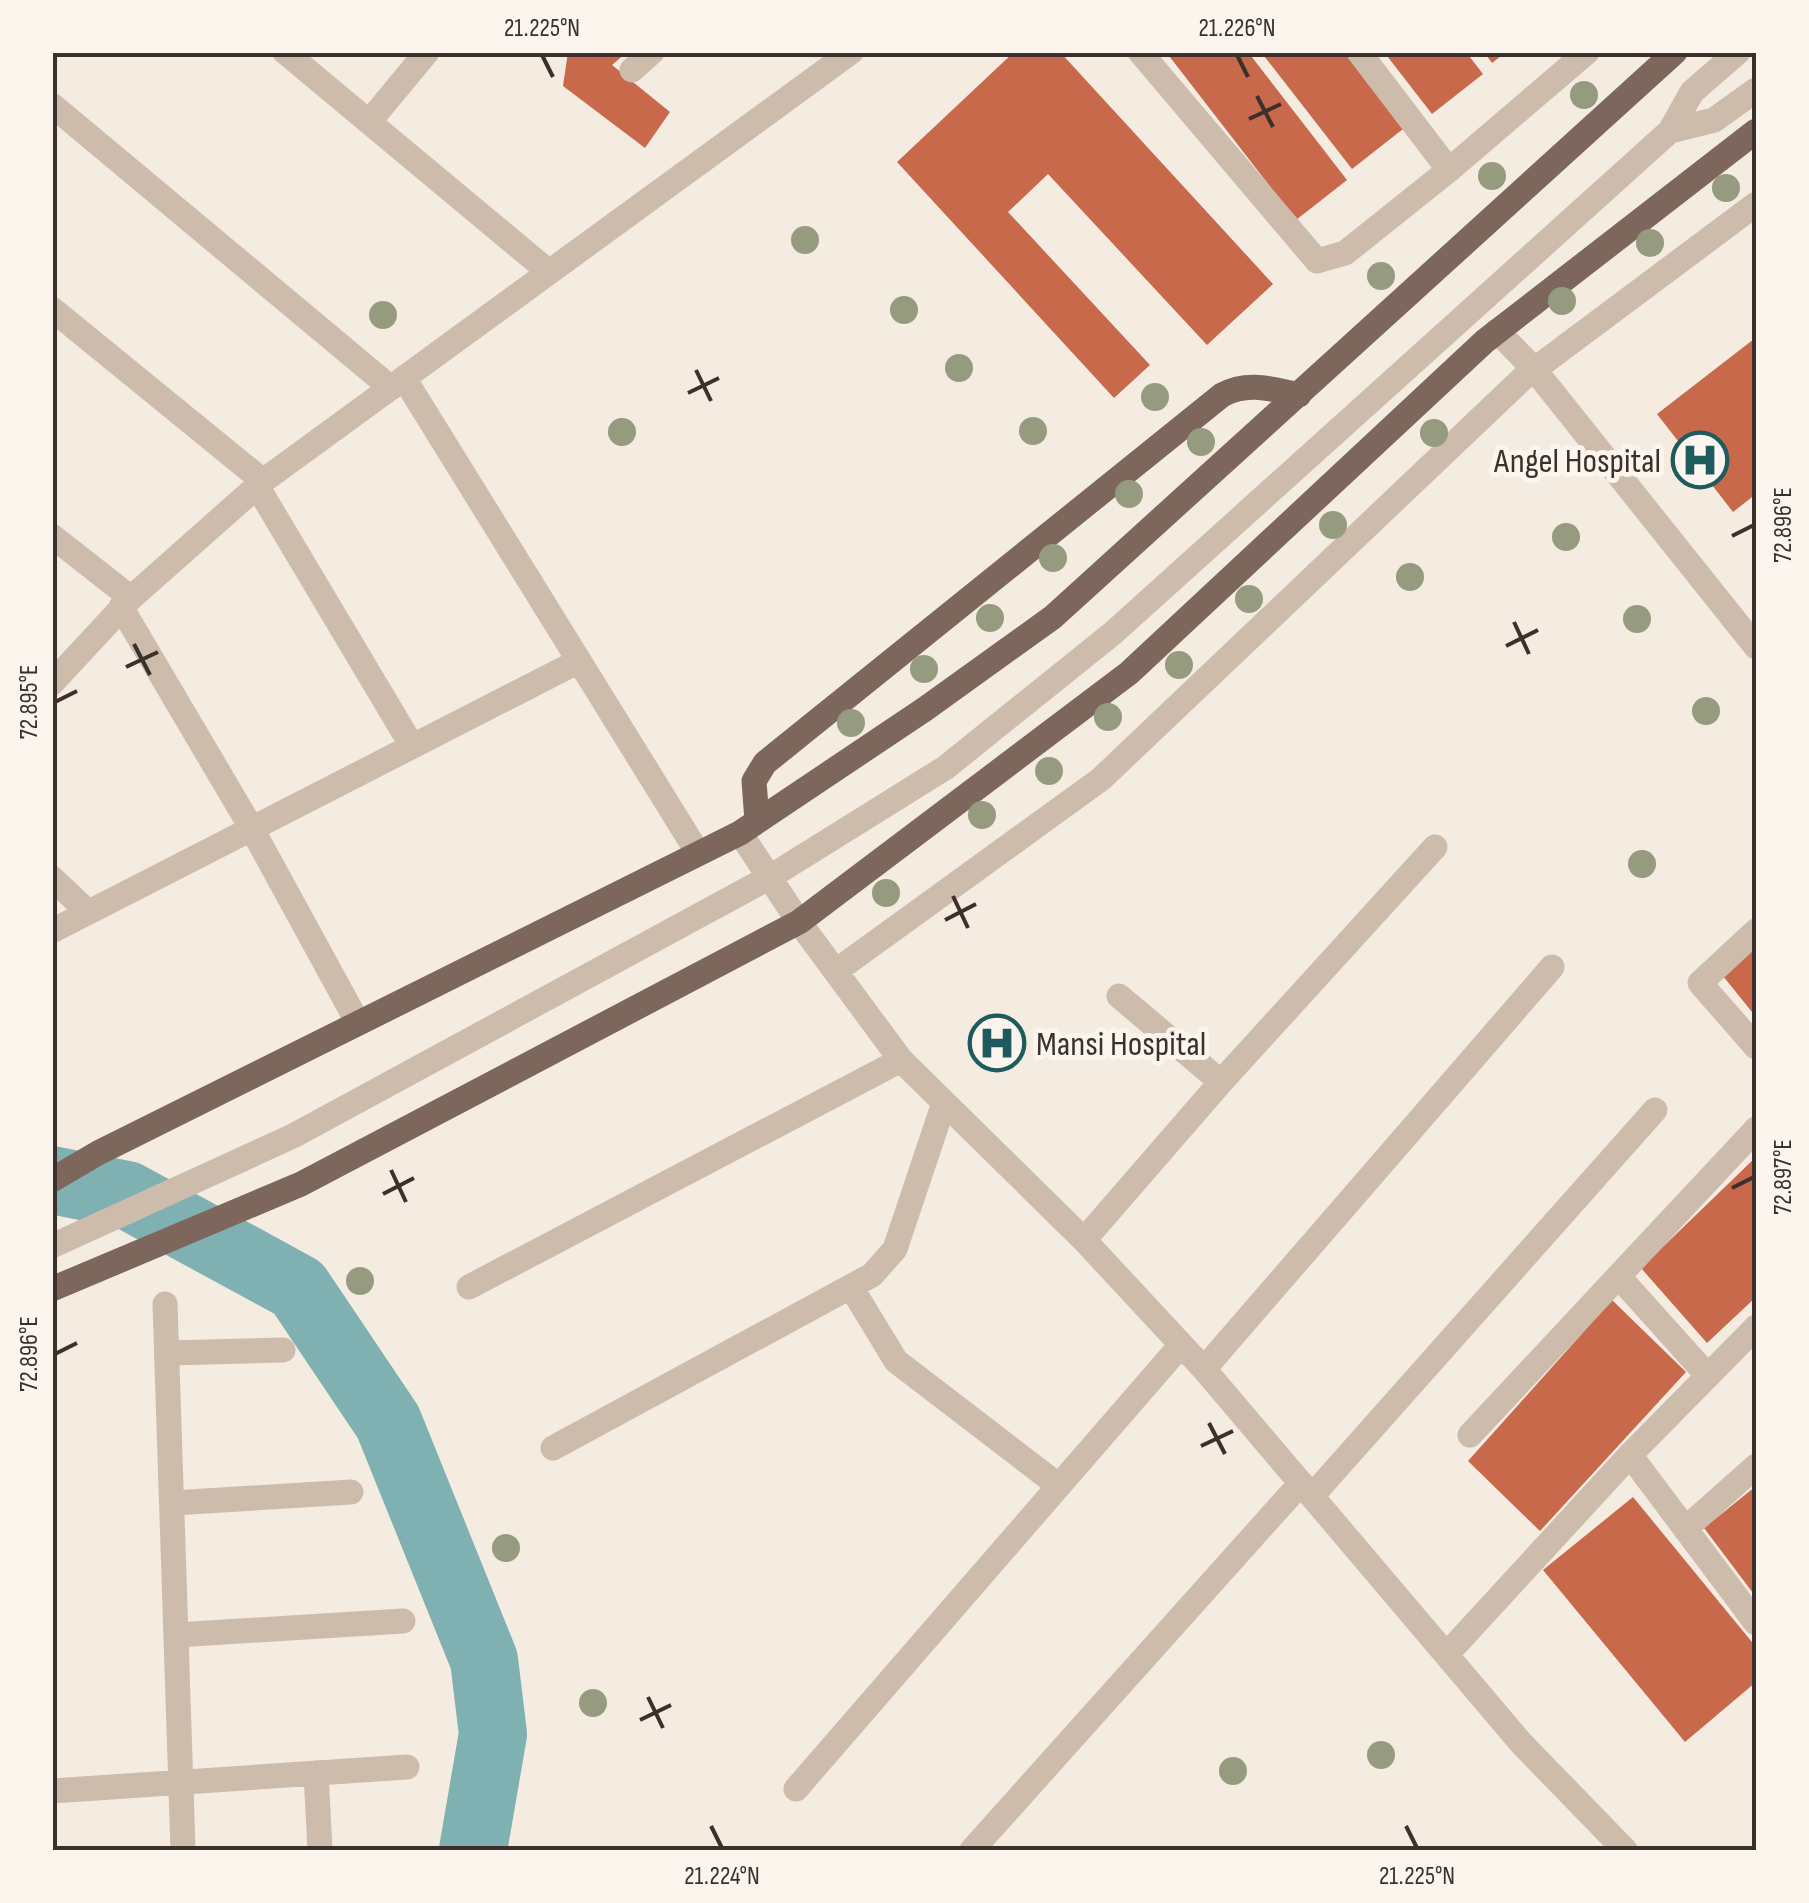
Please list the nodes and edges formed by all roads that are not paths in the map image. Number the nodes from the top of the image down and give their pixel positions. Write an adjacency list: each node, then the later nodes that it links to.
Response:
1 (284, 52): 13 (street)
2 (427, 52): 13 (street)
3 (652, 52): 10 (street)
4 (851, 52): 18 (street)
5 (1140, 52): 16 (street)
6 (1359, 52): 16 (street)
7 (1675, 52): 23 (main road)
8 (1738, 52): 14 (street)
9 (1587, 53): 16 (street)
10 (632, 70)
11 (1756, 90): 14 (street)
12 (52, 105): 22 (street)
13 (369, 122): 18 (street)
14 (1670, 131): 35 (street)
15 (1756, 131): 20 (main road)
16 (1449, 170)
17 (1756, 204): 21 (street)
18 (550, 272): 22 (street)
19 (52, 309): 24 (street)
20 (1497, 331): 21 (street); 38 (main road)
21 (1534, 369): 27 (street); 42 (street)
22 (398, 383): 24 (street); 28 (street)
23 (1300, 394): 31 (main road); 31 (main road)
24 (260, 483): 26 (street); 30 (street)
25 (52, 536): 26 (street)
26 (126, 603): 29 (street); 32 (street)
27 (1756, 647)
28 (577, 662): 30 (street); 34 (street)
29 (52, 684)
30 (412, 746): 32 (street)
31 (748, 827): 34 (main road); 35 (street)
32 (252, 829): 37 (street); 44 (street)
33 (1435, 846): 47 (street)
34 (698, 854): 44 (main road)
35 (770, 877): 38 (street); 53 (street)
36 (52, 878): 37 (street)
37 (88, 912): 40 (street)
38 (799, 922): 42 (street); 57 (main road)
39 (1756, 931): 45 (street)
40 (52, 932)
41 (1552, 967): 63 (street)
42 (836, 971): 46 (street)
43 (1120, 996): 47 (street)
44 (358, 1023): 51 (main road)
45 (1756, 1047)
46 (900, 1060): 48 (street); 56 (street)
47 (1221, 1082): 52 (street)
48 (944, 1104): 52 (street); 55 (street)
49 (1655, 1110): 70 (street)
50 (1756, 1128): 54 (street)
51 (52, 1180)
52 (1084, 1240): 60 (street)
53 (52, 1246)
54 (1619, 1277): 64 (street); 65 (street)
55 (851, 1286): 66 (street); 69 (street)
56 (469, 1287)
57 (52, 1290)
58 (166, 1304): 62 (street)
59 (1756, 1327): 64 (street)
60 (1181, 1345): 63 (street); 69 (street)
61 (283, 1350): 62 (street)
62 (168, 1353): 72 (street)
63 (1204, 1369): 70 (street)
64 (1708, 1376): 67 (street)
65 (1470, 1435)
66 (553, 1448)
67 (1630, 1455): 73 (street); 77 (street)
68 (1756, 1466): 73 (street)
69 (1059, 1486): 81 (street)
70 (1307, 1490): 77 (street); 85 (street)
71 (351, 1492): 72 (street)
72 (173, 1503): 76 (street)
73 (1685, 1529): 75 (street)
74 (403, 1621): 76 (street)
75 (1756, 1623)
76 (176, 1635): 80 (street)
77 (1447, 1654): 86 (street)
78 (407, 1767): 79 (street)
79 (316, 1773): 80 (street); 84 (street)
80 (180, 1784): 82 (street); 83 (street)
81 (796, 1789)
82 (52, 1790)
83 (183, 1850)
84 (320, 1850)
85 (972, 1850)
86 (1624, 1850)

